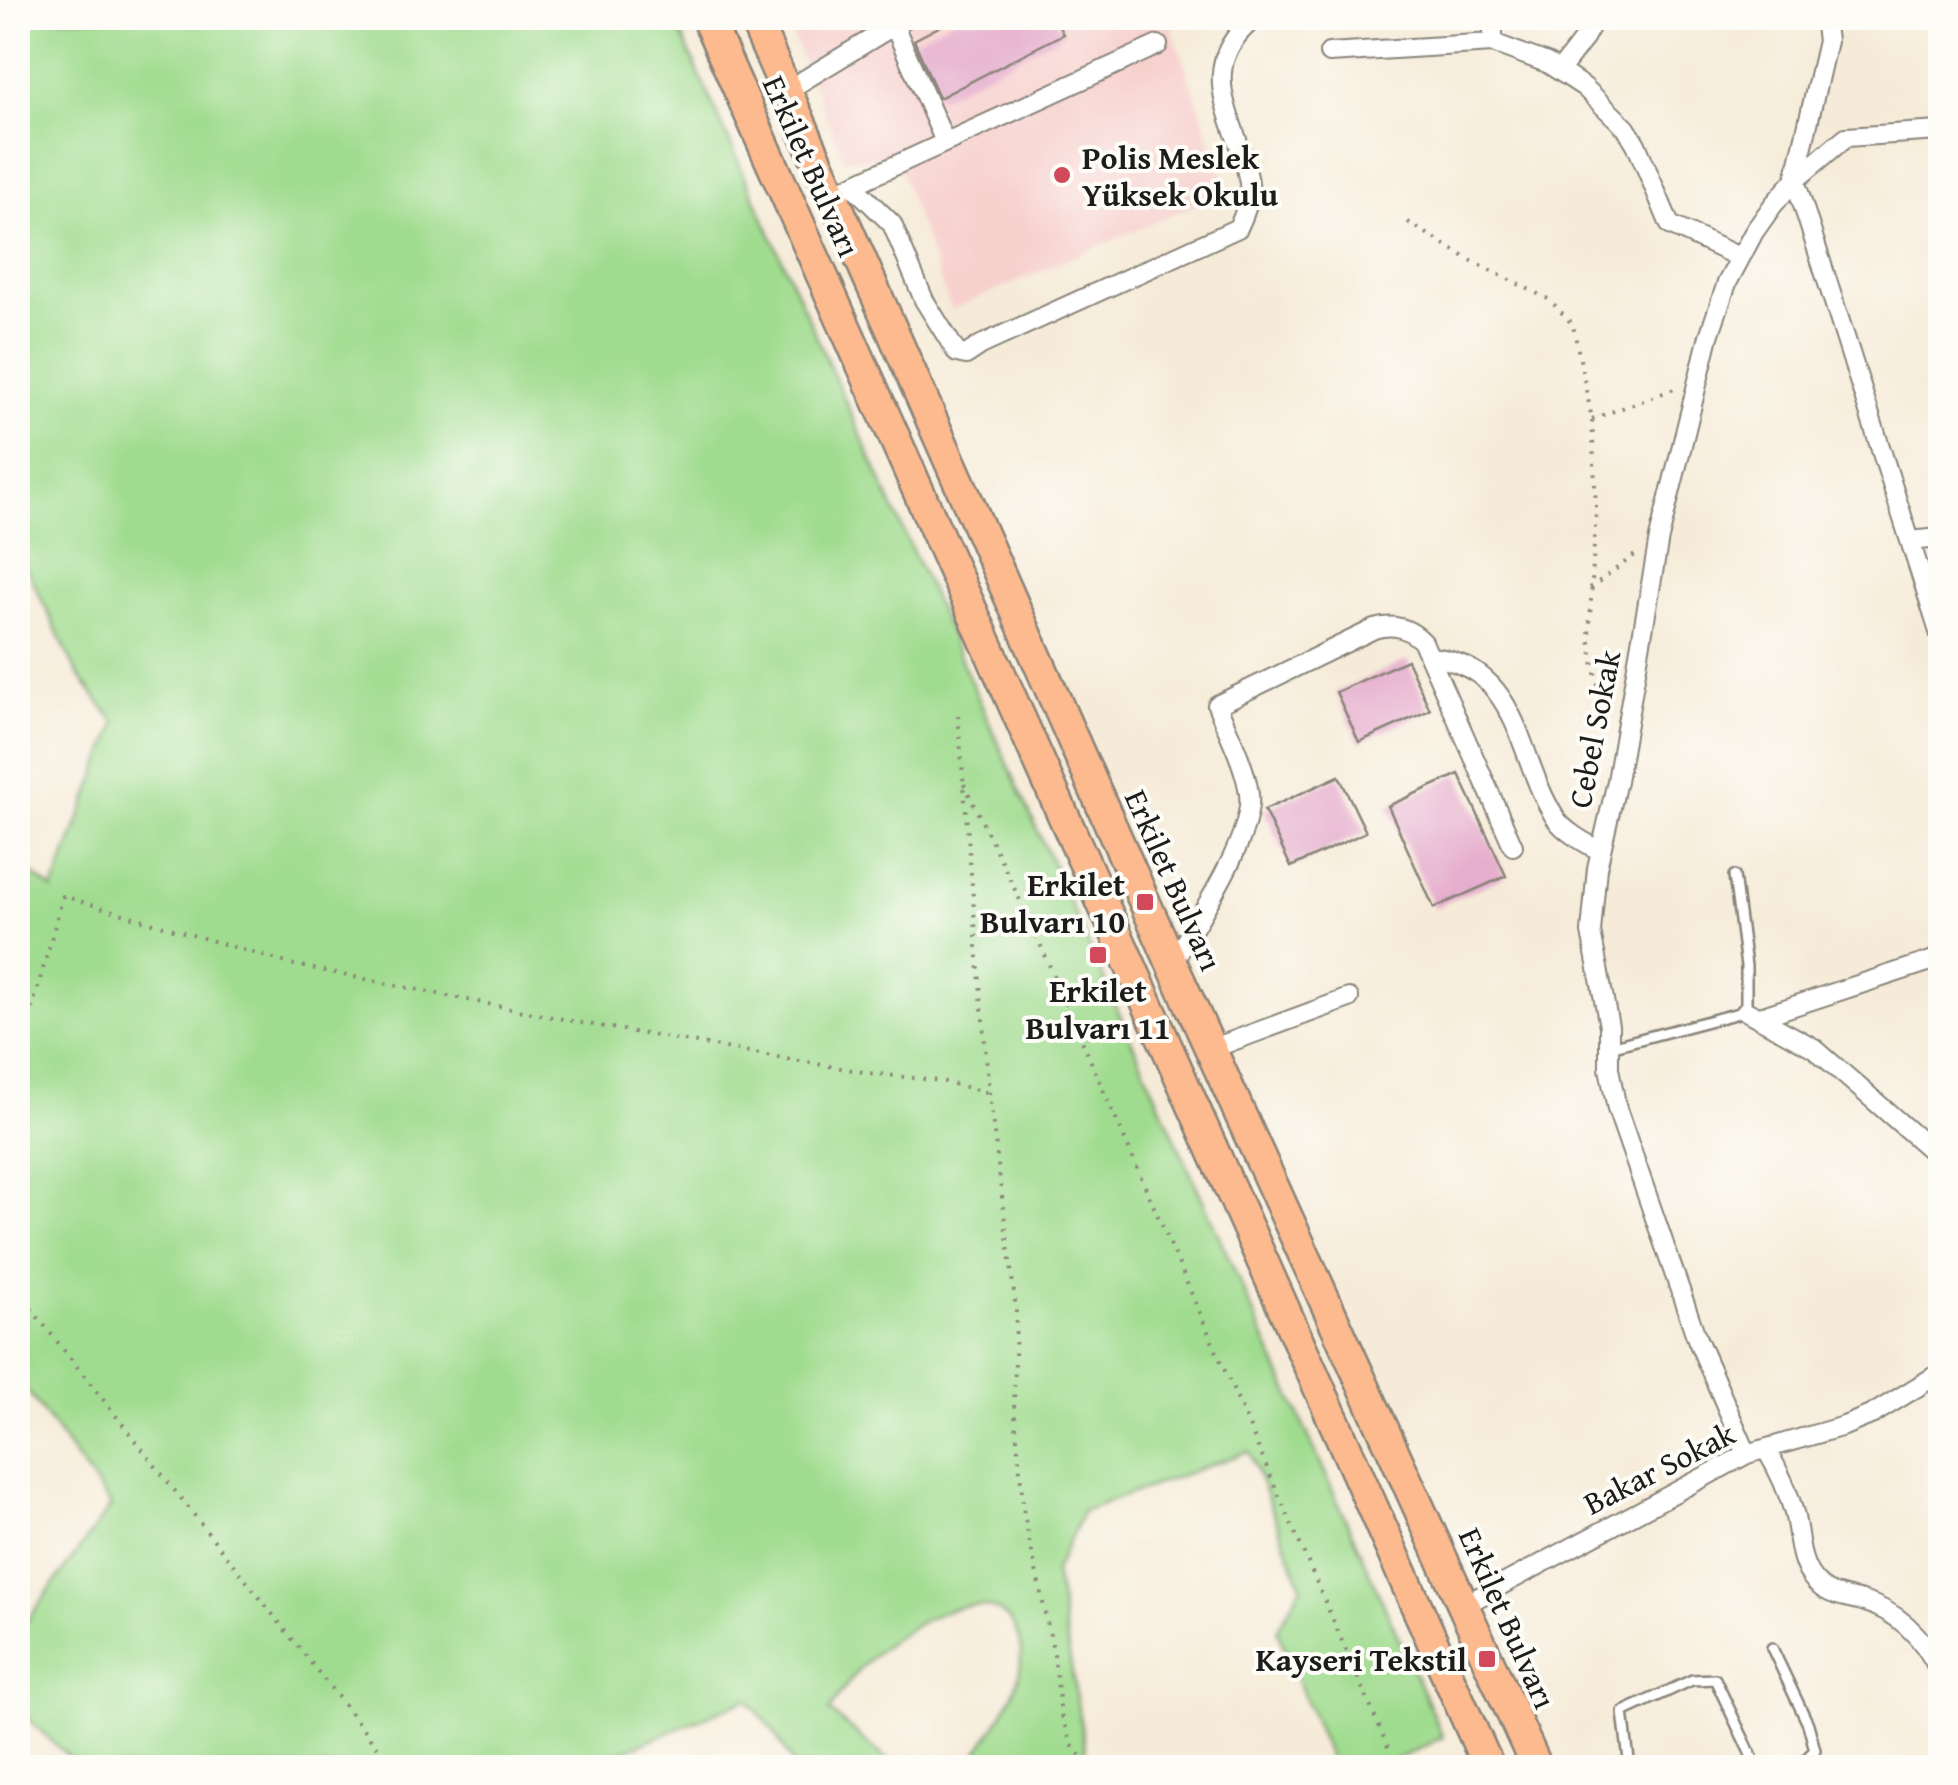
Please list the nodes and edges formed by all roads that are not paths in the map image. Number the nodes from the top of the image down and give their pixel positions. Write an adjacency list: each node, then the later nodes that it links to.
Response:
1 (707, 18): 38 (main road, Erkilet Bulvarı)
2 (754, 18): 12 (main road, Erkilet Bulvarı)
3 (1254, 18): 16 (street)
4 (1493, 18): 8 (street)
5 (1595, 18): 11 (street)
6 (1824, 18): 15 (street)
7 (902, 20): 12 (street); 14 (street)
8 (1493, 43): 10 (street); 11 (street)
9 (1158, 46): 14 (street)
10 (1329, 53)
11 (1560, 70): 17 (street)
12 (786, 91): 16 (main road, Erkilet Bulvarı)
13 (1940, 132): 15 (street, Cebel Sokak)
14 (946, 142): 16 (street)
15 (1795, 180): 17 (street, Cebel Sokak); 19 (street)
16 (842, 190): 26 (main road, Erkilet Bulvarı)
17 (1739, 257): 23 (street, Cebel Sokak)
18 (1940, 538): 19 (street)
19 (1910, 541): 20 (street)
20 (1940, 635)
21 (1430, 657): 22 (street); 23 (street); 26 (street)
22 (1513, 846)
23 (1600, 851): 29 (street, Cebel Sokak)
24 (1734, 876): 28 (lane)
25 (1940, 958): 28 (street)
26 (1172, 964): 30 (main road, Erkilet Bulvarı)
27 (1349, 998): 30 (street)
28 (1753, 1014): 29 (lane); 31 (street)
29 (1608, 1048): 33 (street, Cebel Sokak)
30 (1211, 1049): 34 (main road, Erkilet Bulvarı)
31 (1940, 1158)
32 (1940, 1373): 33 (street, Bakar Sokak)
33 (1757, 1451): 34 (street, Bakar Sokak); 36 (street, Cebel Sokak)
34 (1464, 1604): 39 (main road, Erkilet Bulvarı)
35 (1772, 1648): 41 (lane)
36 (1940, 1672)
37 (1752, 1758): 40 (lane)
38 (1489, 1768)
39 (1537, 1768)
40 (1630, 1768)
41 (1790, 1768)

